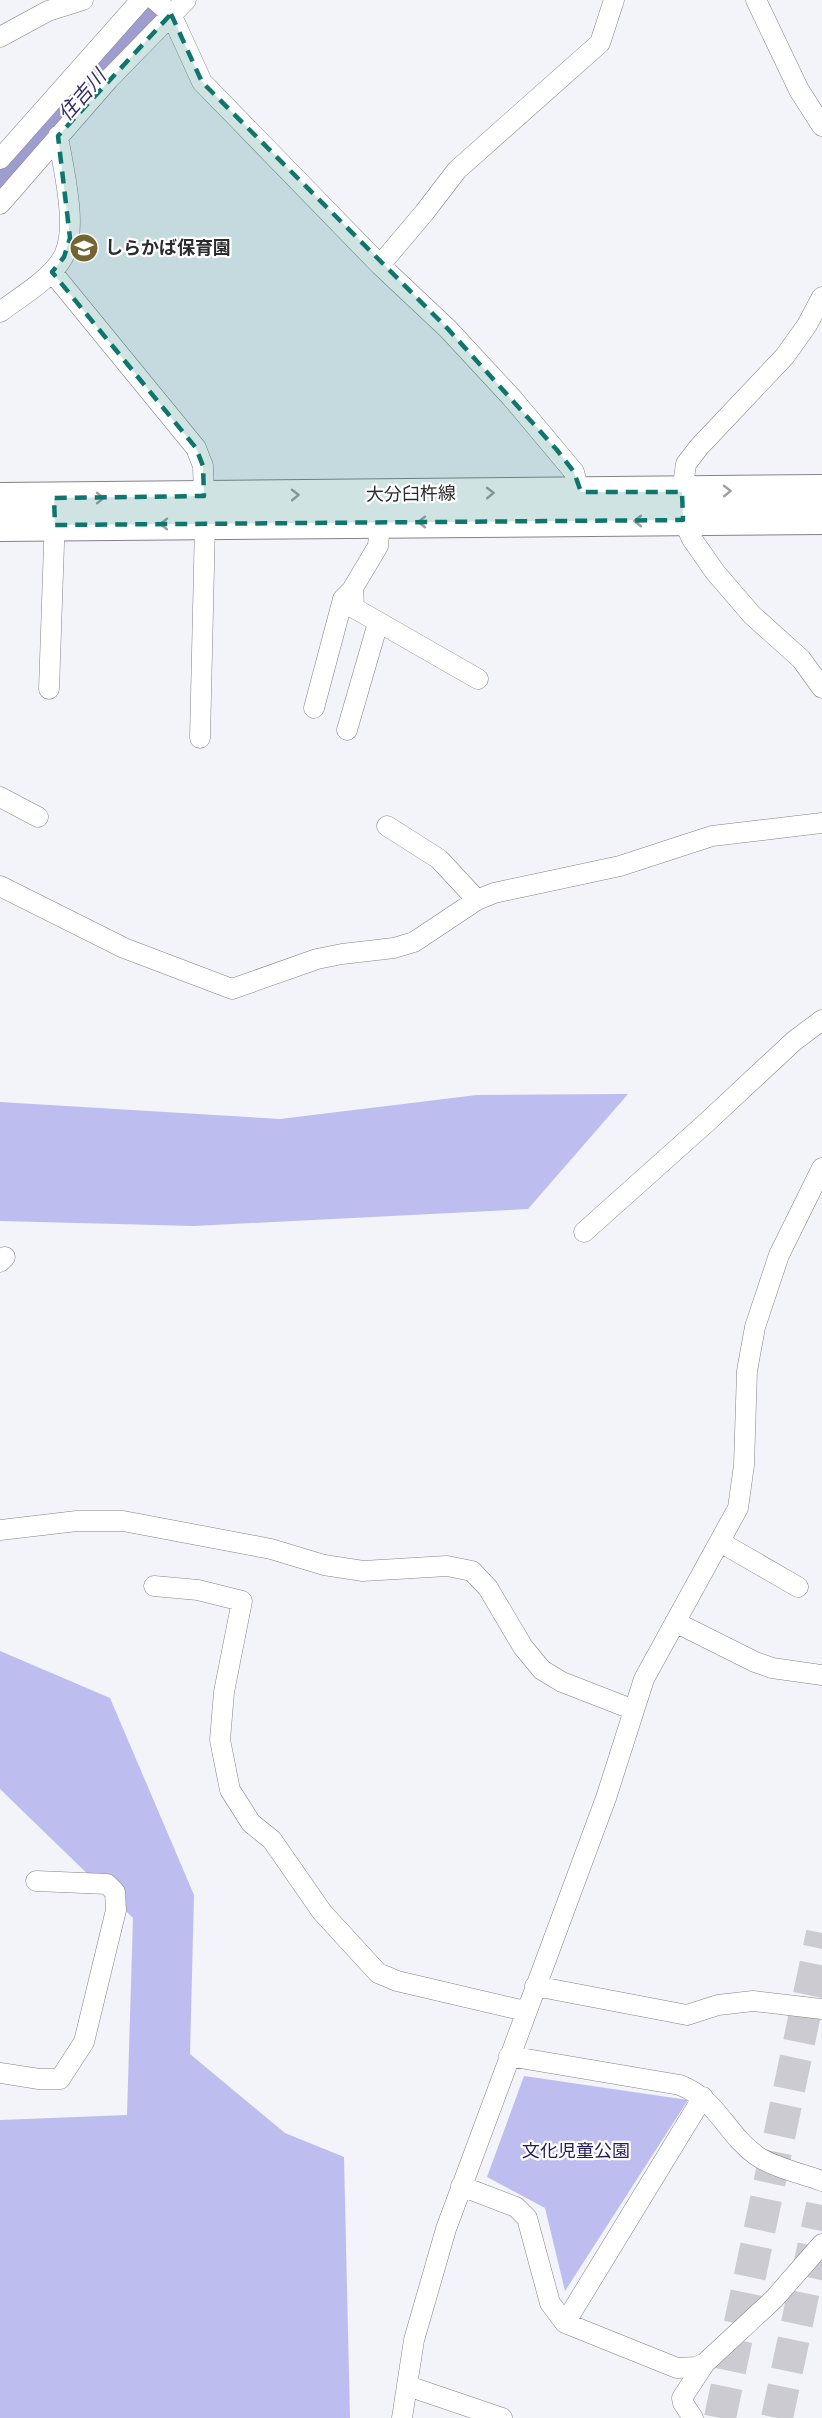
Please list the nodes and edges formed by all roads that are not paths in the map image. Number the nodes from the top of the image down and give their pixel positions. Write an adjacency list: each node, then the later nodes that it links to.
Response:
1 (83, 0): 8 (street)
2 (141, 0): 11 (street)
3 (155, 0): 7 (street)
4 (186, 0): 7 (street)
5 (614, 0): 13 (street)
6 (756, 0): 9 (street)
7 (171, 14): 10 (street); 13 (street)
8 (0, 37)
9 (822, 126)
10 (58, 136): 12 (street); 14 (street)
11 (0, 159)
12 (0, 204)
13 (380, 265): 20 (street)
14 (52, 272): 16 (street); 22 (street)
15 (822, 297): 19 (street)
16 (0, 312)
17 (822, 490): 19 (main road, 大分臼杵線, one-way to 17)
18 (0, 498): 23 (main road, 大分臼杵線)
19 (682, 506): 20 (main road, 大分臼杵線); 24 (main road, 大分臼杵線); 29 (street)
20 (582, 507): 21 (main road, 大分臼杵線)
21 (381, 509): 22 (main road, 大分臼杵線); 26 (street)
22 (205, 510): 23 (main road, 大分臼杵線); 33 (street)
23 (54, 512): 25 (main road, 大分臼杵線); 30 (street)
24 (822, 519)
25 (0, 526)
26 (353, 588): 27 (street); 31 (street)
27 (378, 622): 28 (street); 32 (street)
28 (478, 679)
29 (822, 688)
30 (49, 689)
31 (314, 708)
32 (347, 730)
33 (200, 738)
34 (0, 797): 35 (street)
35 (38, 817)
36 (822, 823): 39 (street)
37 (387, 826): 39 (street)
38 (0, 886): 39 (street)
39 (477, 900)
40 (822, 1020): 42 (street)
41 (822, 1168): 44 (street)
42 (584, 1232)
43 (0, 1530): 49 (street)
44 (720, 1542): 46 (street); 47 (street)
45 (154, 1586): 53 (street)
46 (798, 1587)
47 (675, 1622): 48 (street); 49 (street)
48 (822, 1675)
49 (634, 1710): 51 (street)
50 (36, 1881): 55 (street)
51 (535, 1986): 52 (street); 53 (street)
52 (822, 2008)
53 (525, 2011): 54 (street)
54 (509, 2055): 56 (street); 58 (street)
55 (0, 2073)
56 (703, 2097): 57 (street); 60 (street)
57 (822, 2181)
58 (461, 2186): 60 (street); 62 (street)
59 (822, 2244): 61 (street)
60 (565, 2323): 61 (street)
61 (705, 2363): 65 (street)
62 (408, 2386): 63 (street); 64 (street)
63 (402, 2418)
64 (503, 2418)
65 (693, 2418)

